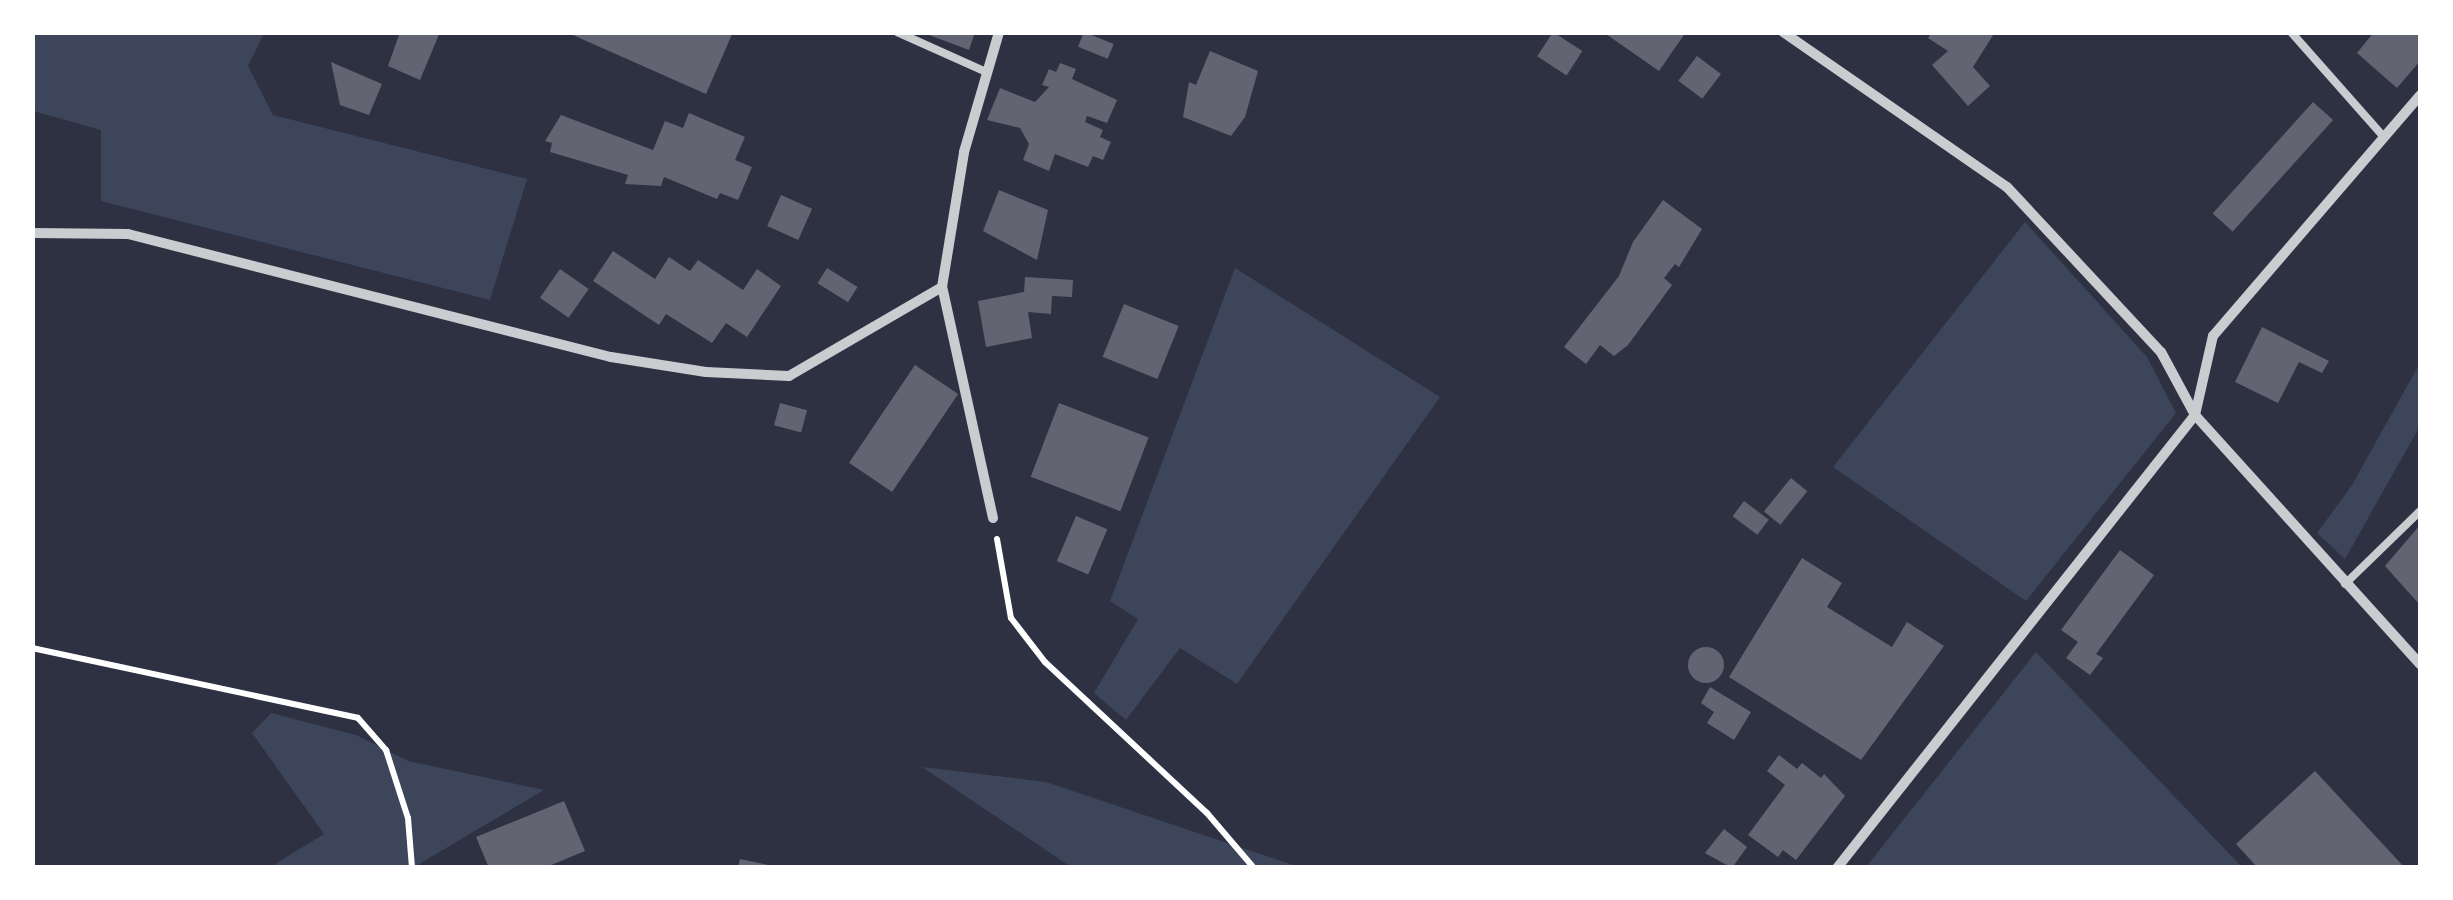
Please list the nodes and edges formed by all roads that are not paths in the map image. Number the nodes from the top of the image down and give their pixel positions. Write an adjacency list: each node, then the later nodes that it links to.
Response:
1 (897, 32): 5 (lane)
2 (999, 32): 5 (street)
3 (1783, 32): 10 (street)
4 (2291, 32): 7 (lane)
5 (984, 71): 9 (street)
6 (2420, 94): 7 (street)
7 (2384, 137): 10 (street)
8 (32, 233): 9 (street)
9 (942, 286): 12 (street)
10 (2196, 416): 13 (street); 15 (street)
11 (2420, 511): 13 (lane)
12 (993, 518)
13 (2346, 584): 14 (street)
14 (2420, 664)
15 (1837, 868)

